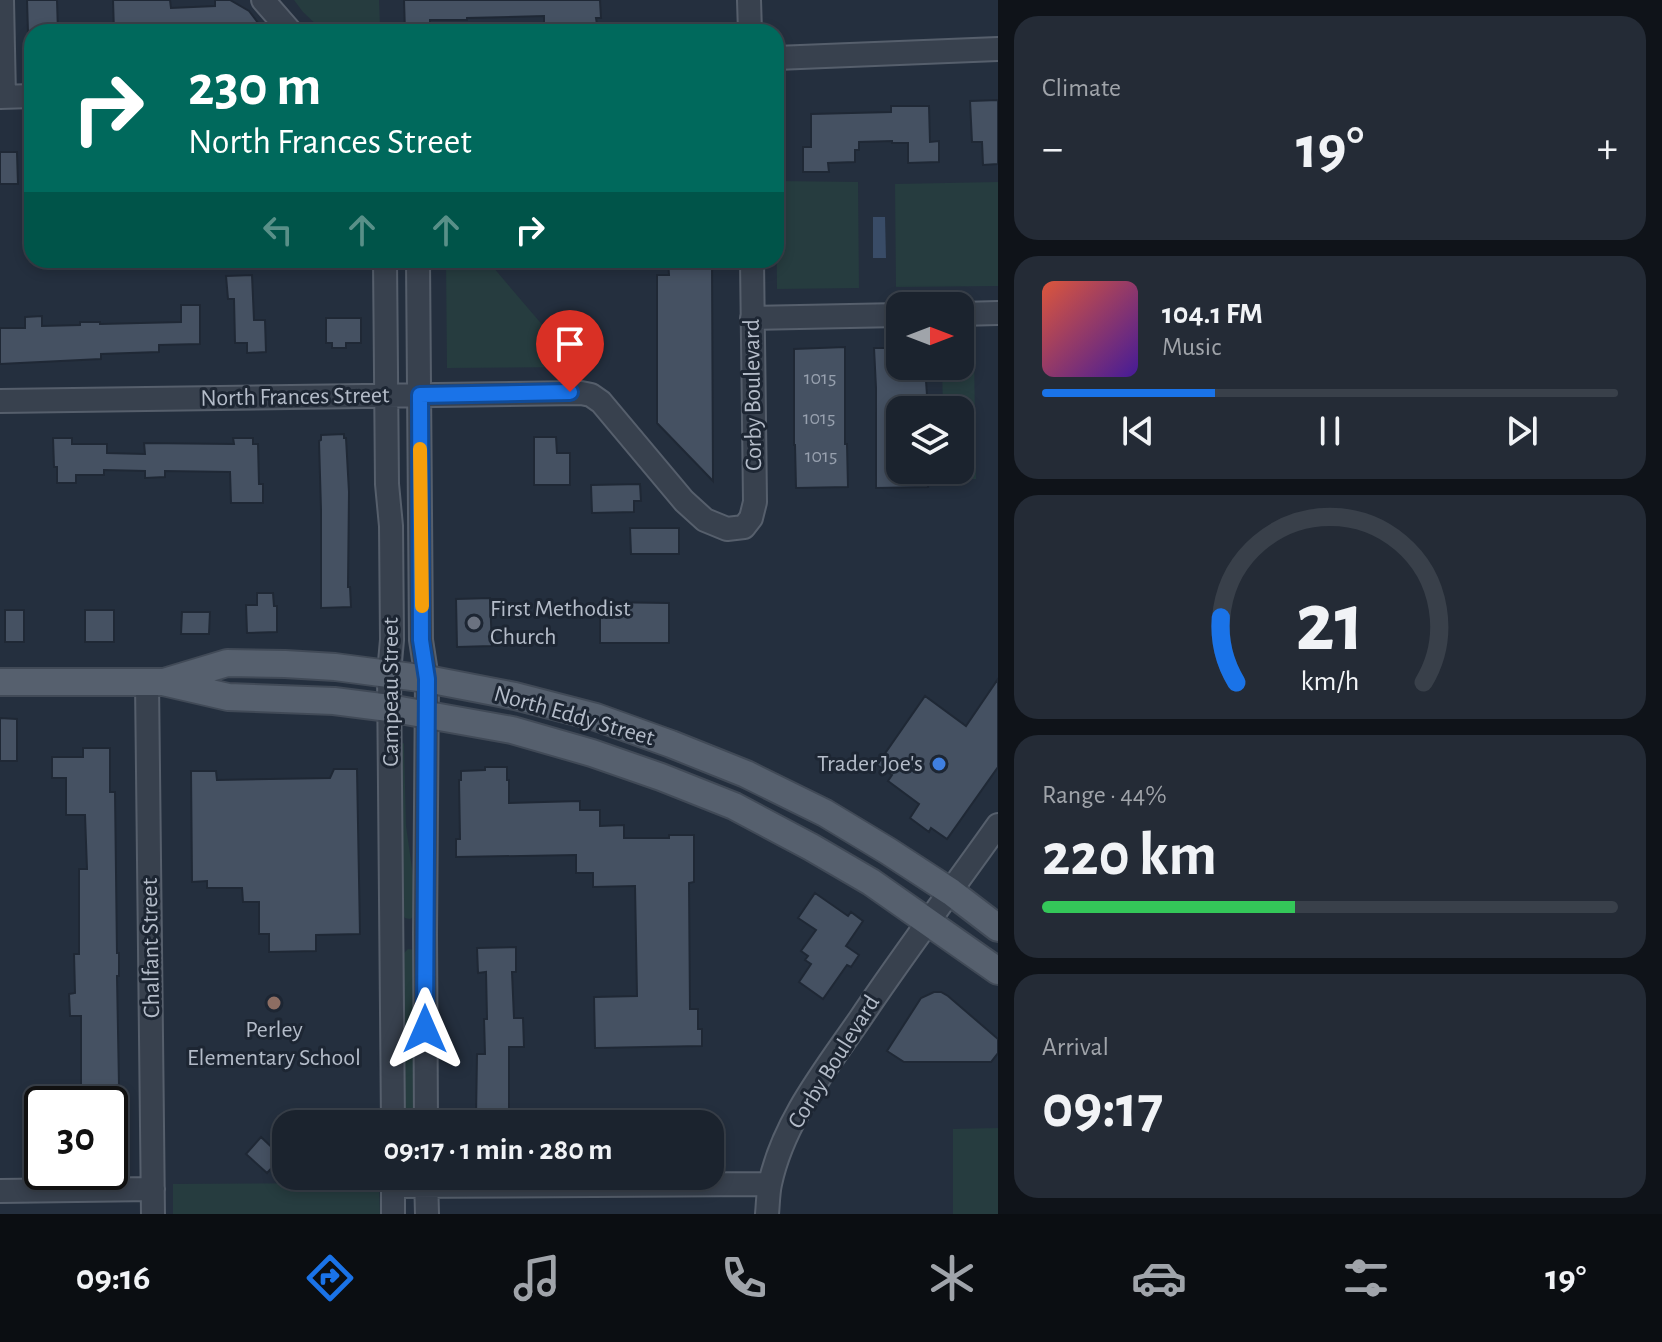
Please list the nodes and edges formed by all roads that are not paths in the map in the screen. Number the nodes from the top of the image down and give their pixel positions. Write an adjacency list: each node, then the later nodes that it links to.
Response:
1 (2, 0): 9 (street)
2 (263, 0): 4 (street)
3 (749, 0): 5 (street)
4 (284, 24)
5 (750, 24)
6 (998, 49): 7 (street)
7 (784, 58)
8 (24, 96): 9 (street)
9 (2, 97)
10 (385, 268): 17 (street, Campeau Street)
11 (418, 268): 18 (street, Campeau Street)
12 (752, 268): 16 (street, Corby Boulevard)
13 (998, 313): 14 (street)
14 (974, 314)
15 (886, 315): 16 (street)
16 (752, 318): 19 (street, Corby Boulevard)
17 (386, 395): 18 (street, North Frances Street); 20 (street, North Frances Street); 21 (street, Campeau Street)
18 (420, 395): 19 (street, North Frances Street); 22 (street, Campeau Street)
19 (591, 395)
20 (0, 401)
21 (389, 673): 22 (main road, North Eddy Street); 24 (main road, North Eddy Street); 25 (street, Campeau Street)
22 (427, 679): 26 (street, Campeau Street); 28 (main road, North Eddy Street)
23 (0, 682): 24 (main road, North Eddy Street)
24 (155, 682): 25 (main road, North Eddy Street); 36 (street, Chalfant Street)
25 (389, 708): 26 (main road, North Eddy Street); 32 (street, Campeau Street)
26 (427, 714): 29 (main road, North Eddy Street); 33 (street, Campeau Street)
27 (998, 825): 28 (street, Corby Boulevard)
28 (951, 892): 29 (street, Corby Boulevard); 30 (main road, North Eddy Street)
29 (929, 923): 31 (main road, North Eddy Street); 35 (street, Corby Boulevard)
30 (998, 928)
31 (998, 971)
32 (393, 1110)
33 (426, 1110)
34 (724, 1184): 35 (street)
35 (770, 1184): 43 (street, Corby Boulevard)
36 (153, 1189): 39 (street); 40 (street, Chalfant Street)
37 (393, 1190): 41 (street)
38 (426, 1190): 42 (street)
39 (0, 1191)
40 (153, 1214)
41 (393, 1214)
42 (427, 1214)
43 (767, 1214)

